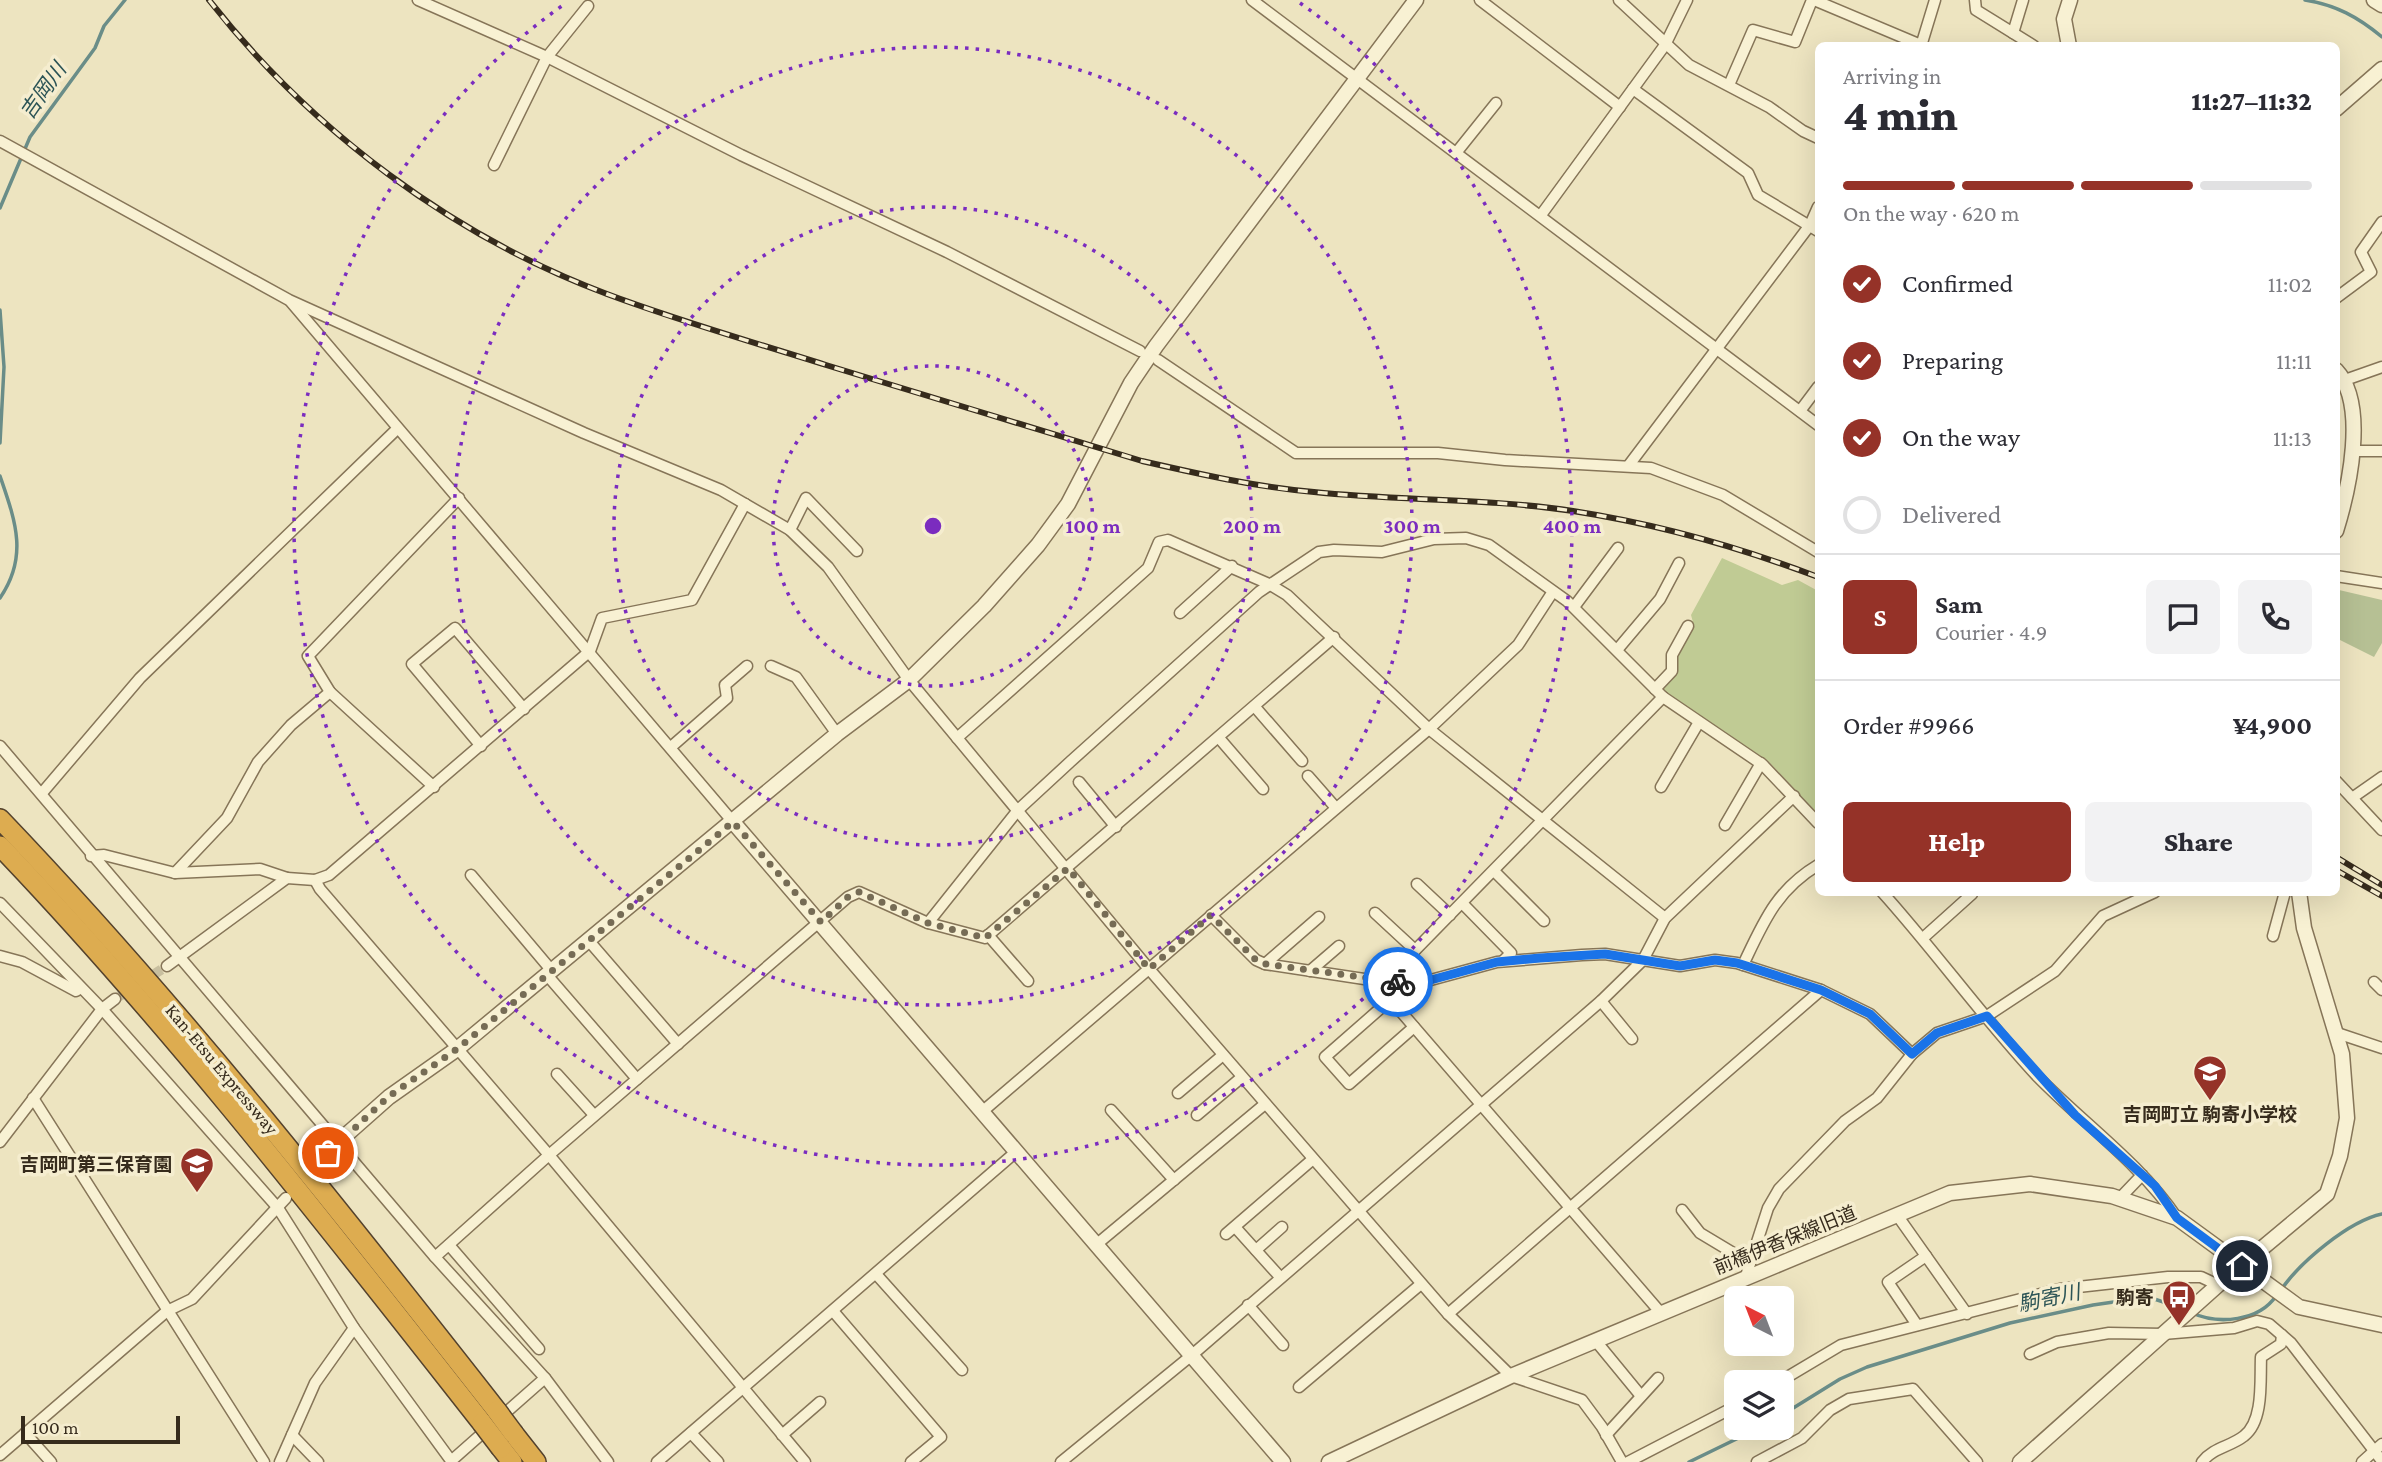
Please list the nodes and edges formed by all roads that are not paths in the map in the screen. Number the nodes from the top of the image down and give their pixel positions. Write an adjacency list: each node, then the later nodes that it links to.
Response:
1 (418, 0): 21 (street)
2 (1252, 0): 23 (street)
3 (1416, 0): 23 (street)
4 (1480, 0): 28 (street)
5 (1619, 0): 20 (street)
6 (1687, 0): 20 (street)
7 (1813, 0): 16 (street); 24 (street)
8 (1935, 0): 17 (street)
9 (1975, 0): 15 (street)
10 (2024, 0): 15 (street)
11 (2070, 0): 19 (street)
12 (2374, 0): 13 (street)
13 (2382, 5)
14 (588, 6): 21 (street)
15 (2013, 33): 18 (street)
16 (1919, 42)
17 (1924, 42)
18 (2028, 42)
19 (2068, 42)
20 (1665, 45): 24 (street); 25 (street)
21 (547, 57): 32 (street); 38 (street)
22 (2382, 69): 27 (street)
23 (1356, 78): 31 (street); 71 (street)
24 (1729, 85): 29 (street)
25 (1633, 89): 28 (street); 35 (street)
26 (1496, 103): 31 (street)
27 (2340, 106)
28 (1620, 107): 33 (street)
29 (1815, 136)
30 (3, 144): 37 (street)
31 (1456, 153): 33 (street)
32 (494, 165)
33 (1541, 215): 39 (street)
34 (2382, 222): 36 (street)
35 (1814, 228): 39 (street)
36 (2340, 295)
37 (289, 300): 46 (street); 51 (street)
38 (1140, 351)
39 (1718, 351): 44 (street); 49 (street)
40 (1158, 360): 49 (street)
41 (2382, 367): 42 (street)
42 (2341, 375): 47 (street)
43 (1815, 391): 44 (street)
44 (1800, 411): 45 (street)
45 (1815, 423)
46 (397, 429): 50 (street); 93 (street)
47 (2351, 451): 48 (street); 52 (street)
48 (2382, 451)
49 (1629, 465): 55 (street)
50 (459, 498): 68 (street); 72 (street)
51 (745, 504): 53 (street); 68 (street)
52 (2340, 517)
53 (790, 530): 56 (street); 71 (street)
54 (1618, 548): 63 (street)
55 (1815, 550)
56 (857, 551)
57 (1679, 563): 67 (street)
58 (1232, 566): 61 (street); 64 (street); 79 (street)
59 (2340, 577): 60 (street)
60 (2382, 583)
61 (1269, 584): 62 (street); 66 (street); 97 (street)
62 (1552, 593): 63 (street); 77 (street)
63 (1574, 607): 67 (street)
64 (1180, 613)
65 (1689, 626): 73 (street)
66 (1334, 638): 74 (street); 77 (street)
67 (1617, 650): 73 (street)
68 (590, 651): 75 (street); 83 (street)
69 (747, 666): 83 (street)
70 (771, 666): 78 (street)
71 (909, 680): 78 (street); 79 (street)
72 (330, 692): 90 (street); 110 (street)
73 (1659, 693): 76 (street); 99 (street)
74 (1255, 707): 80 (street); 84 (street)
75 (524, 709): 82 (street); 82 (street)
76 (1699, 722): 85 (street); 91 (street)
77 (1429, 729): 96 (street); 99 (street)
78 (837, 734): 101 (street)
79 (957, 738): 97 (street)
80 (1219, 738): 92 (street); 103 (street)
81 (0, 746): 93 (street)
82 (481, 746): 90 (street)
83 (671, 747): 101 (street)
84 (1302, 761)
85 (1761, 763): 94 (street); 102 (street)
86 (1308, 776): 96 (street)
87 (2382, 777): 95 (street)
88 (1079, 782): 103 (street)
89 (2340, 785): 95 (street)
90 (434, 787): 113 (street)
91 (1661, 787)
92 (1263, 789)
93 (42, 793): 106 (street)
94 (1794, 796): 100 (street); 126 (street)
95 (2352, 798): 104 (street)
96 (1336, 808): 123 (street)
97 (1018, 810): 108 (street); 129 (street)
98 (0, 819): 227 (highway, Kan-Etsu Expressway)
99 (1544, 820): 109 (street); 126 (street)
100 (1815, 820)
101 (733, 822): 128 (street); 133 (street)
102 (1725, 825)
103 (1116, 827): 108 (street)
104 (2382, 830)
105 (0, 846): 227 (highway, Kan-Etsu Expressway)
106 (91, 856): 110 (street); 137 (street)
107 (1815, 867): 141 (street)
108 (1068, 868): 130 (street); 143 (street)
109 (1494, 871): 121 (street); 127 (street)
110 (175, 873): 112 (street)
111 (471, 875): 145 (street)
112 (287, 878): 113 (street); 137 (street)
113 (315, 880): 160 (street)
114 (1417, 884): 124 (street)
115 (1886, 896): 132 (street)
116 (1970, 896): 132 (street)
117 (2146, 896): 154 (street)
118 (2291, 896): 131 (street)
119 (2293, 896): 156 (street)
120 (0, 903): 148 (street)
121 (1462, 903): 124 (street); 139 (street)
122 (1375, 913): 135 (street)
123 (1211, 915): 140 (street); 143 (street)
124 (1450, 915): 135 (street)
125 (1319, 916): 140 (street)
126 (1665, 918): 138 (street)
127 (1544, 921)
128 (821, 922): 129 (street); 158 (street); 171 (street)
129 (928, 923): 130 (street)
130 (988, 935): 146 (street)
131 (2273, 936)
132 (1923, 938): 154 (street)
133 (589, 941): 145 (street); 158 (street)
134 (1339, 946): 144 (street)
135 (1415, 950): 147 (street)
136 (0, 956): 148 (street)
137 (181, 959): 142 (street); 175 (street)
138 (1643, 960): 139 (street); 141 (street); 152 (street)
139 (1503, 961): 147 (street)
140 (1265, 964): 144 (street)
141 (1742, 965): 149 (street)
142 (167, 966)
143 (1149, 969): 162 (street); 171 (street)
144 (1310, 971): 147 (street)
145 (550, 973): 160 (street); 165 (street)
146 (1028, 981)
147 (1384, 982): 151 (street)
148 (81, 988): 153 (street)
149 (1821, 990): 161 (street); 183 (street)
150 (116, 999): 153 (street)
151 (1391, 1000): 155 (street); 155 (street)
152 (1601, 1002): 157 (street); 169 (street)
153 (102, 1009): 167 (street); 184 (street)
154 (1987, 1016): 161 (street); 179 (street)
155 (1414, 1027): 169 (street)
156 (2337, 1033): 159 (street); 195 (street)
157 (1632, 1039)
158 (678, 1044): 165 (street)
159 (2382, 1048)
160 (457, 1049): 175 (street); 177 (street)
161 (1912, 1054): 196 (street)
162 (1223, 1055): 164 (street); 166 (street)
163 (557, 1074): 172 (street)
164 (1242, 1077): 168 (street); 173 (street)
165 (637, 1079): 172 (street)
166 (1178, 1093)
167 (33, 1098): 174 (street); 202 (street)
168 (1265, 1104): 178 (street); 180 (street)
169 (1481, 1104): 183 (street); 185 (street)
170 (1111, 1110): 180 (street)
171 (983, 1111): 176 (street)
172 (594, 1115): 177 (street)
173 (1197, 1115)
174 (0, 1142)
175 (332, 1148): 194 (street)
176 (1017, 1151): 190 (street); 197 (street)
177 (549, 1155): 191 (street); 223 (street)
178 (1313, 1159): 185 (street); 192 (street)
179 (2142, 1175): 182 (street); 188 (street)
180 (1174, 1180): 190 (street)
181 (286, 1198): 184 (street)
182 (2119, 1198): 187 (street, 前橋伊香保線旧道); 188 (street, 前橋伊香保線旧道)
183 (1569, 1206): 204 (street); 205 (street)
184 (278, 1208): 202 (street); 209 (street)
185 (1356, 1210): 198 (street); 199 (street)
186 (1682, 1210): 196 (street)
187 (1897, 1214): 193 (street); 196 (street, 前橋伊香保線旧道)
188 (2177, 1218): 195 (street, 前橋伊香保線旧道)
189 (1282, 1227): 192 (street)
190 (1097, 1244): 215 (street)
191 (449, 1245): 194 (street); 214 (street)
192 (1256, 1250): 198 (street)
193 (1926, 1256): 206 (street); 207 (street)
194 (435, 1257): 220 (street)
195 (2242, 1266): 200 (street); 208 (street, 前橋伊香保線旧道)
196 (1748, 1270): 204 (street, 前橋伊香保線旧道)
197 (876, 1274): 203 (street); 217 (street)
198 (1280, 1277): 201 (street)
199 (1421, 1284): 205 (street); 222 (street)
200 (2218, 1285): 206 (street); 210 (street)
201 (1248, 1305): 213 (street); 215 (street)
202 (167, 1311): 228 (street); 239 (street)
203 (834, 1311): 223 (street); 247 (street)
204 (1660, 1312): 212 (street, 前橋伊香保線旧道)
205 (1448, 1314): 219 (street)
206 (1967, 1314): 207 (street)
207 (1917, 1325): 218 (street)
208 (2382, 1325)
209 (354, 1328): 230 (street); 236 (street)
210 (2169, 1329): 211 (street); 216 (street); 255 (street)
211 (2282, 1335): 234 (street); 256 (street)
212 (1595, 1340): 219 (street, 前橋伊香保線旧道); 224 (street)
213 (1283, 1345)
214 (539, 1349)
215 (1192, 1354): 248 (street); 249 (street)
216 (2030, 1354)
217 (962, 1370)
218 (1794, 1373)
219 (1511, 1376): 232 (street); 250 (street, 前橋伊香保線旧道)
220 (545, 1378): 236 (street); 243 (street)
221 (1658, 1378): 224 (street)
222 (1299, 1387)
223 (744, 1388): 229 (street); 231 (street)
224 (1641, 1396): 232 (street)
225 (820, 1402): 231 (street)
226 (1724, 1412): 252 (street)
227 (489, 1417): 233 (highway, Kan-Etsu Expressway, bridge)
228 (25, 1433): 235 (street); 238 (street)
229 (691, 1433): 244 (street); 245 (street)
230 (292, 1435): 240 (street); 241 (street)
231 (782, 1435): 246 (street)
232 (1606, 1436): 251 (street)
233 (509, 1448): 242 (highway, Kan-Etsu Expressway)
234 (2378, 1448): 237 (street); 257 (street)
235 (0, 1455)
236 (452, 1461)
237 (2382, 1461)
238 (51, 1462)
239 (264, 1462)
240 (280, 1462)
241 (318, 1462)
242 (536, 1462)
243 (608, 1462)
244 (657, 1462)
245 (718, 1462)
246 (805, 1462)
247 (911, 1462)
248 (1061, 1462)
249 (1283, 1462)
250 (1329, 1462)
251 (1622, 1462)
252 (1628, 1462)
253 (1757, 1462): 254 (street)
254 (1977, 1462)
255 (2020, 1462)
256 (2202, 1462)
257 (2362, 1462)

